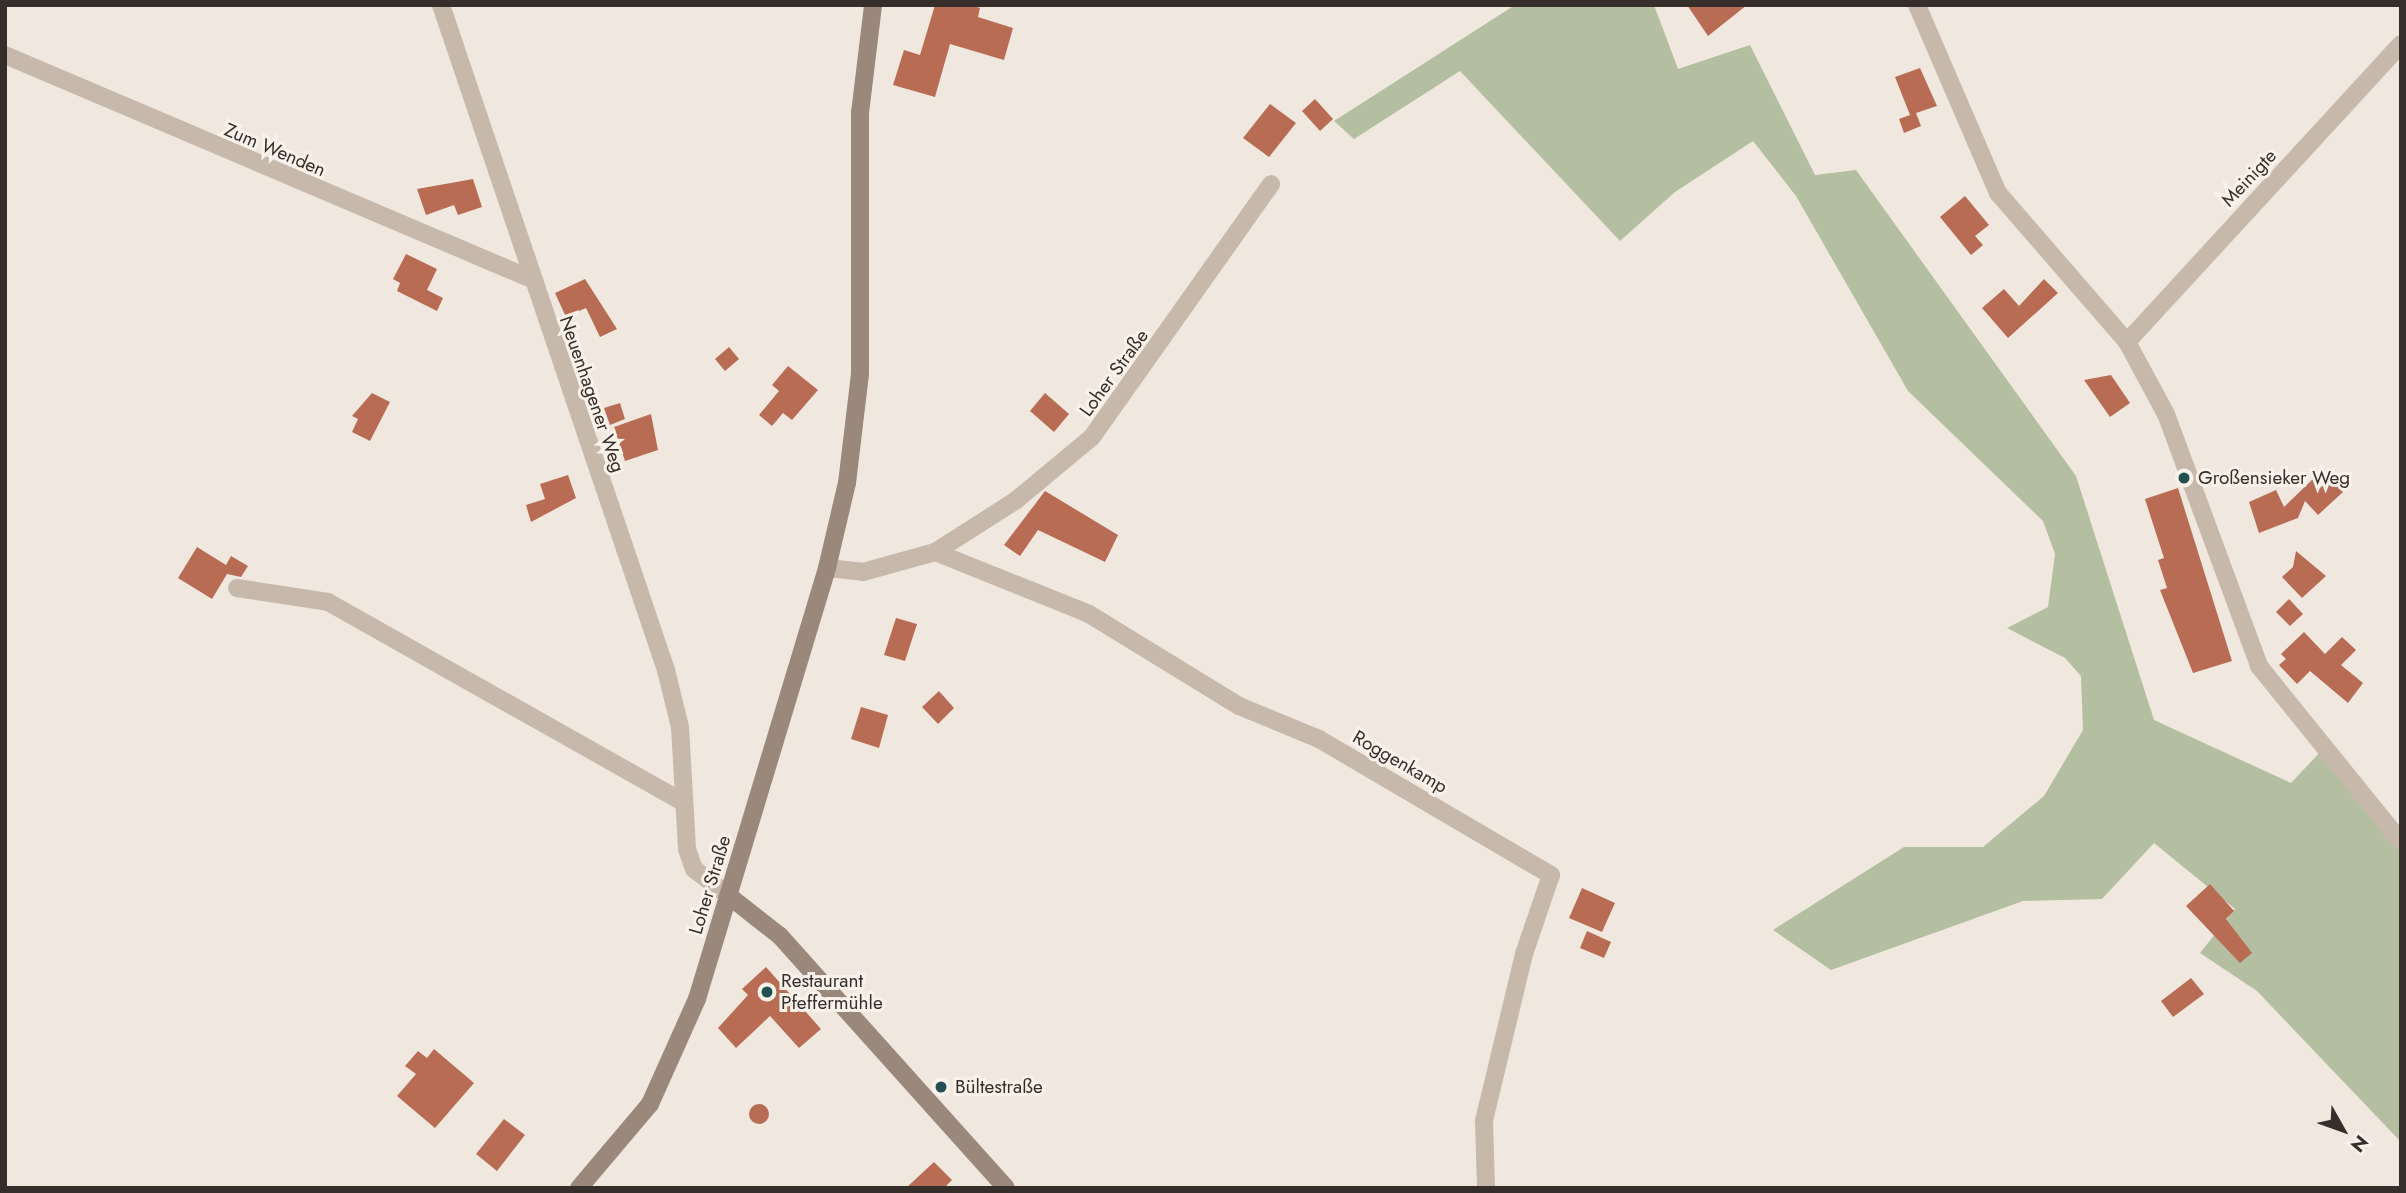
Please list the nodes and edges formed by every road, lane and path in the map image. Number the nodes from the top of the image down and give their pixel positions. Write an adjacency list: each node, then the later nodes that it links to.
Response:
1 (441, 5): 7 (street, Neuenhagener Weg)
2 (873, 5): 10 (street, Loher Straße)
3 (1917, 5): 8 (street)
4 (2401, 44): 8 (street, Meinigte)
5 (5, 55): 7 (street, Zum Wenden)
6 (1271, 184): 9 (street, Loher Straße)
7 (529, 278): 12 (street, Neuenhagener Weg)
8 (2127, 342): 13 (street)
9 (935, 552): 10 (street, Loher Straße); 17 (street, Roggenkamp)
10 (827, 568): 14 (street, Loher Straße)
11 (237, 588): 12 (street)
12 (679, 800): 14 (street, Neuenhagener Weg)
13 (2401, 842)
14 (729, 896): 15 (street, Loher Straße); 16 (street)
15 (579, 1188)
16 (1006, 1188)
17 (1486, 1188)

